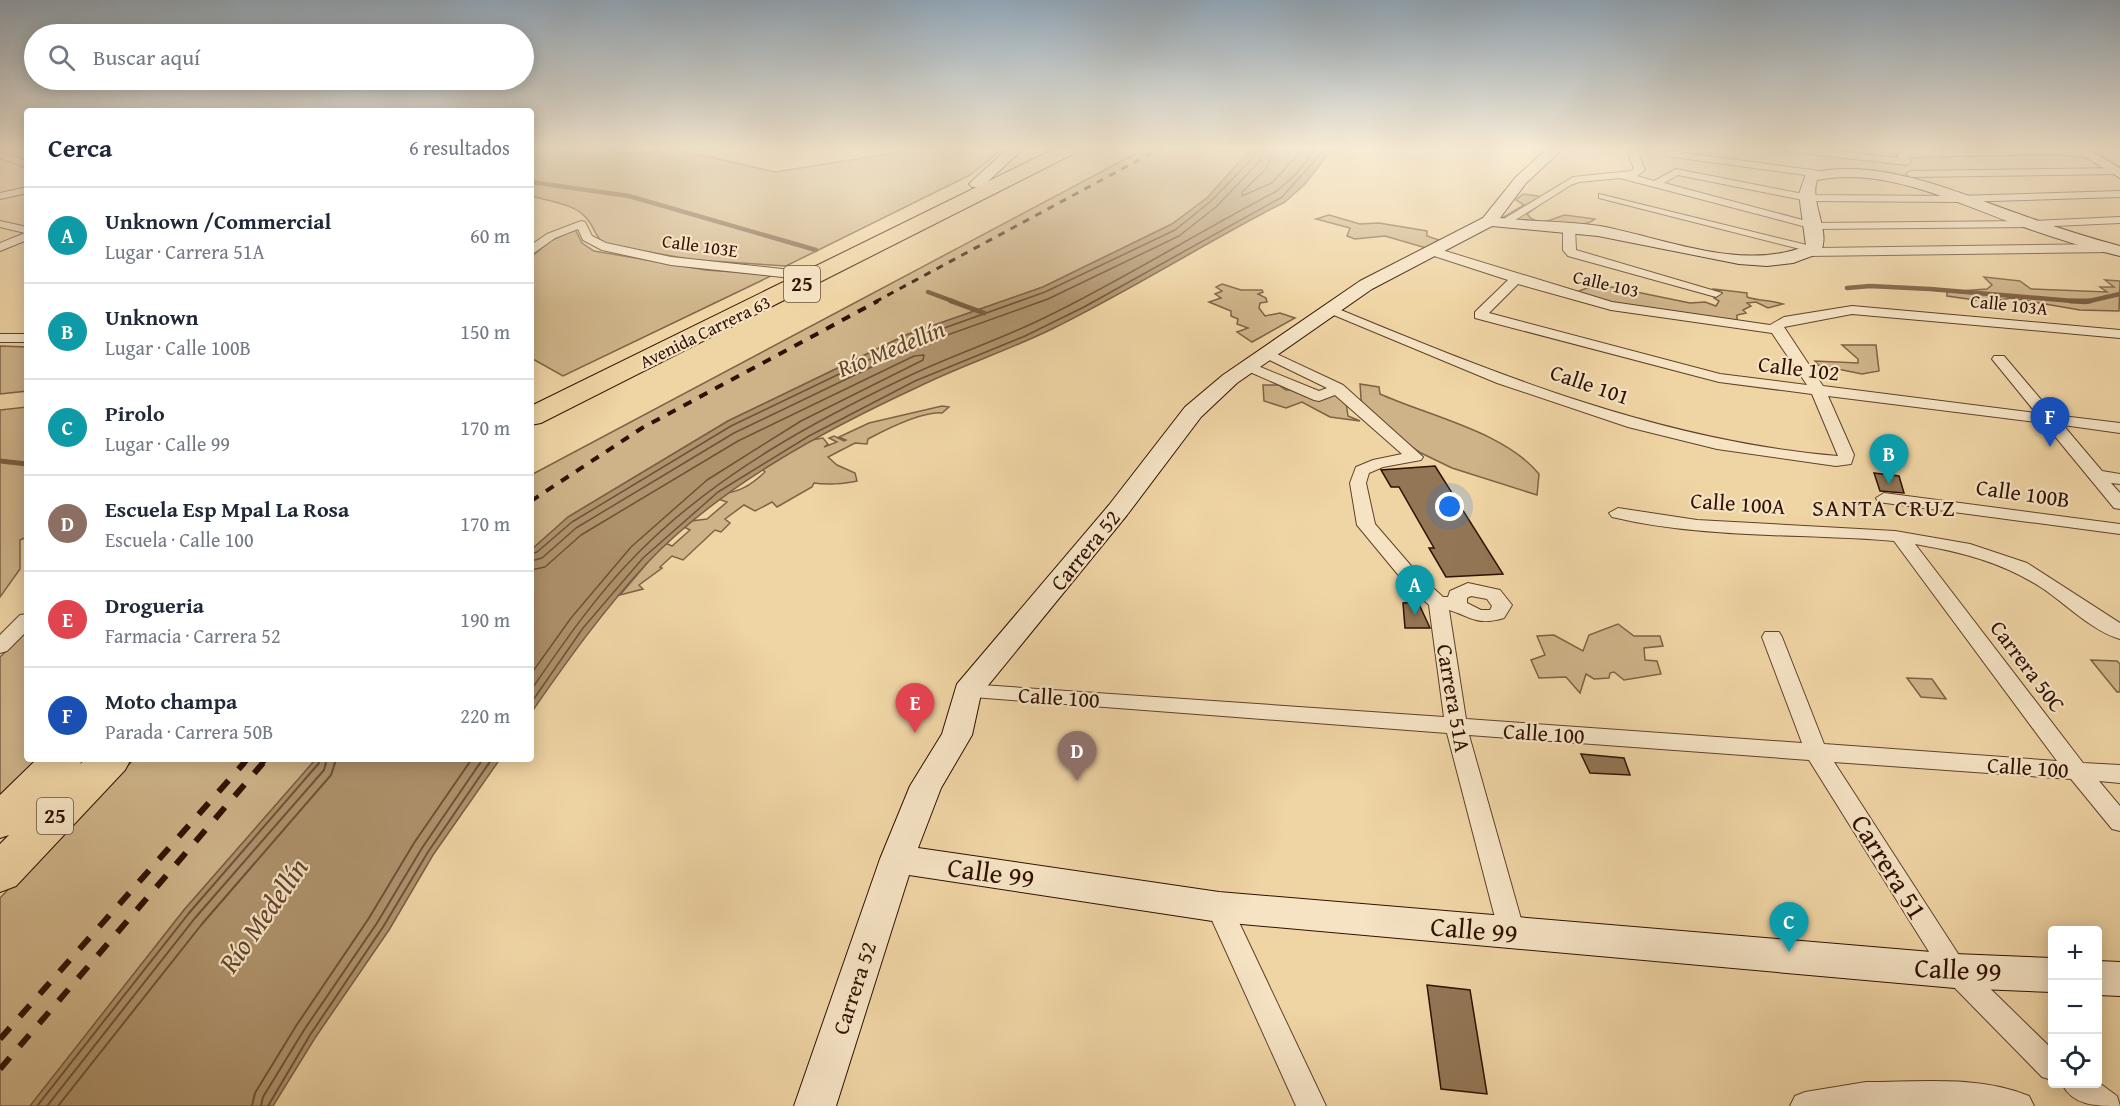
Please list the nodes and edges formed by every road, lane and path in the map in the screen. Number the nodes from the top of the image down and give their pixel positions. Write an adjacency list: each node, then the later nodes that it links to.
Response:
1 (944, 200): 22 (highway, Avenida Carrera 63 / 25)
2 (967, 200): 36 (highway, Avenida Carrera 63 / 25)
3 (1509, 200): 10 (main road, Carrera 52)
4 (1537, 200): 10 (street)
5 (1616, 200): 21 (street)
6 (1711, 200): 13 (street)
7 (1808, 200): 13 (main road)
8 (1962, 200): 12 (main road)
9 (2120, 220): 12 (street)
10 (1496, 222): 14 (main road); 20 (main road, Carrera 52)
11 (0, 224): 15 (street)
12 (2031, 224): 13 (street); 18 (main road)
13 (1814, 226): 21 (main road)
14 (1569, 228): 21 (main road); 24 (street)
15 (24, 229)
16 (24, 237): 17 (street)
17 (0, 247)
18 (2115, 249): 21 (street)
19 (534, 250): 22 (street, Calle 103E)
20 (1432, 251): 23 (street, Calle 103); 25 (main road, Carrera 52)
21 (1807, 252)
22 (791, 274): 35 (highway, Avenida Carrera 63 / 25)
23 (1516, 279): 27 (street, Calle 103); 34 (street, Calle 102)
24 (1716, 293)
25 (1330, 311): 31 (main road, Carrera 52); 34 (street, Calle 101)
26 (1895, 312): 27 (street, Calle 103); 28 (street, Calle 103A)
27 (1781, 326): 34 (street)
28 (2120, 334)
29 (0, 338): 30 (street)
30 (24, 338)
31 (1257, 359): 33 (street); 33 (street); 50 (main road, Carrera 52)
32 (1999, 359): 37 (street)
33 (1338, 388): 51 (street, Carrera 51A)
34 (1819, 392): 37 (street, Calle 102)
35 (534, 398)
36 (534, 416)
37 (2051, 420): 38 (street, Calle 102); 39 (street)
38 (2120, 428)
39 (2099, 476): 40 (street); 42 (street)
40 (2120, 479)
41 (1884, 498): 44 (street, Calle 100B)
42 (2120, 504)
43 (1618, 513): 45 (street, Calle 100A)
44 (2120, 529)
45 (1900, 537): 47 (street, Calle 100A); 55 (street, Carrera 50C)
46 (24, 623): 49 (street)
47 (2120, 632)
48 (1772, 637): 52 (street, Carrera 51)
49 (0, 646)
50 (967, 691): 51 (street, Calle 100); 59 (main road, Carrera 52)
51 (1456, 726): 52 (street, Calle 100); 62 (street, Carrera 51A)
52 (1817, 754): 55 (street, Calle 100); 63 (street, Carrera 51)
53 (60, 762): 57 (highway, 25)
54 (108, 762): 60 (highway, 25)
55 (2076, 770): 56 (street, Calle 100); 58 (street, Carrera 50C)
56 (2120, 774)
57 (0, 821)
58 (2120, 822)
59 (897, 859): 61 (main road, Calle 99); 69 (main road, Carrera 52)
60 (0, 873)
61 (1219, 907): 62 (main road, Calle 99); 70 (street)
62 (1512, 933): 63 (main road, Calle 99)
63 (1955, 971): 64 (main road, Calle 99); 67 (street, Carrera 51)
64 (2048, 975)
65 (2102, 978): 66 (main road)
66 (2120, 979)
67 (2048, 1063)
68 (2083, 1088): 73 (street)
69 (815, 1106)
70 (1311, 1106)
71 (1805, 1106): 72 (street)
72 (2019, 1106)
73 (2107, 1106)

